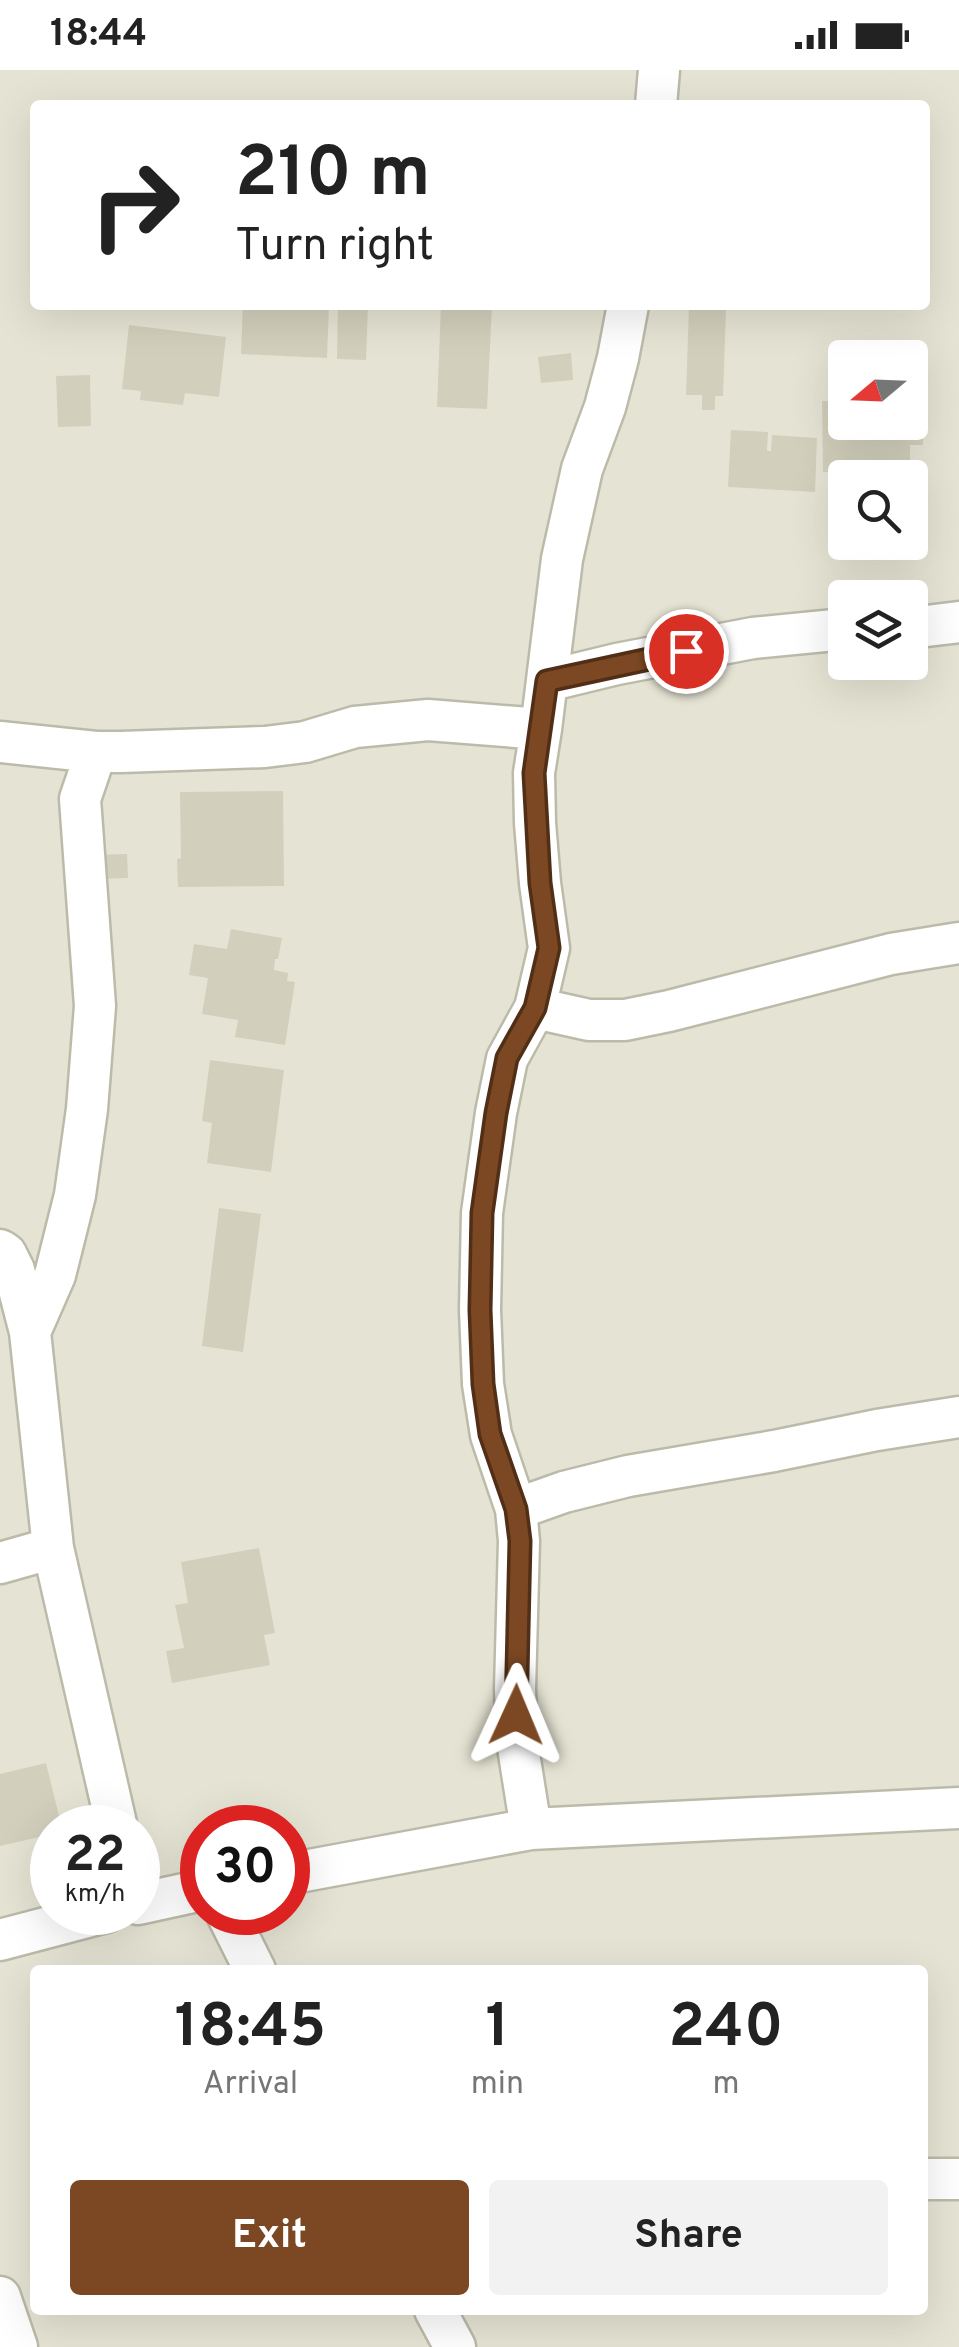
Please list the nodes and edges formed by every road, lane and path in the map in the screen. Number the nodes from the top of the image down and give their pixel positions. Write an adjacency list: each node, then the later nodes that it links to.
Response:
1 (659, 70): 2 (street)
2 (656, 100)
3 (627, 310): 7 (street)
4 (959, 622): 5 (street)
5 (928, 626)
6 (828, 631): 7 (street)
7 (547, 681): 8 (street)
8 (541, 729): 10 (street); 12 (street)
9 (0, 742): 10 (street)
10 (96, 752): 14 (street)
11 (959, 943): 12 (street)
12 (535, 1008): 16 (street)
13 (0, 1250): 14 (street)
14 (30, 1332): 17 (street)
15 (959, 1417): 16 (street)
16 (516, 1509): 21 (street)
17 (53, 1548): 18 (street); 19 (street)
18 (0, 1563)
19 (112, 1805)
20 (959, 1808): 21 (street)
21 (531, 1828): 22 (street)
22 (310, 1870)
23 (30, 1932): 25 (street)
24 (238, 1935): 26 (street)
25 (0, 1940)
26 (253, 1965)
27 (959, 2179): 28 (street)
28 (928, 2180)
29 (0, 2296): 31 (street)
30 (438, 2315): 32 (street)
31 (16, 2347)
32 (455, 2347)

